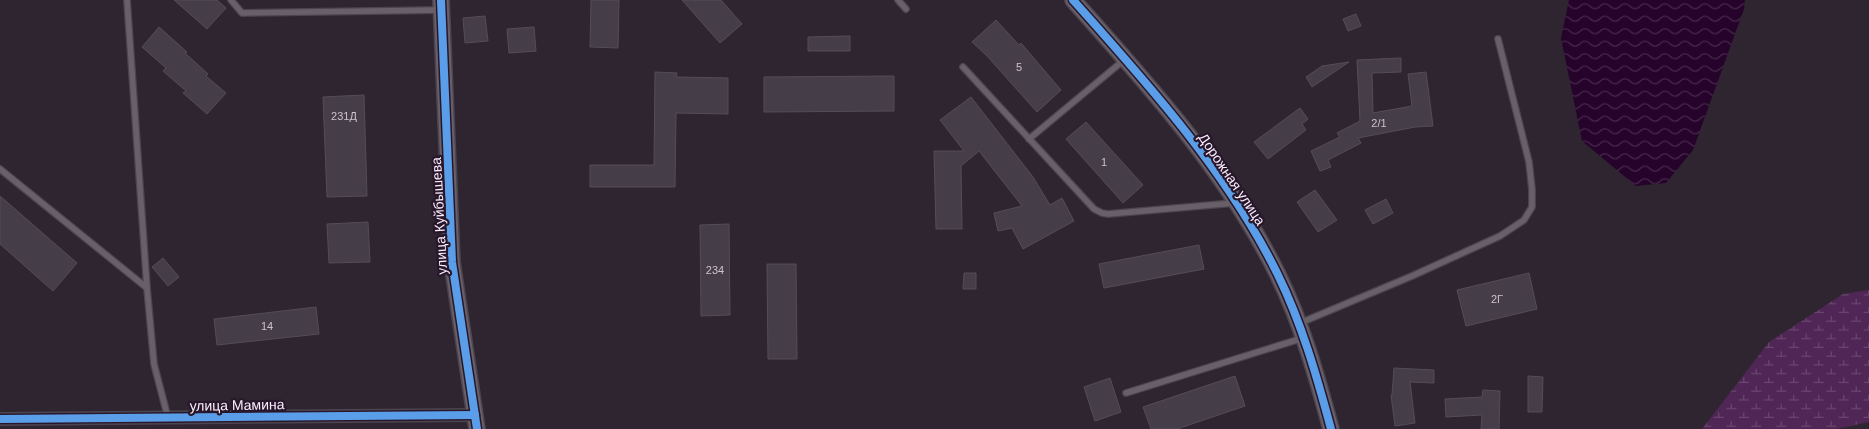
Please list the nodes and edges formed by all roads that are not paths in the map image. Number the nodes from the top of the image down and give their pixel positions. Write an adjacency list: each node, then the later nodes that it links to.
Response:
1 (128, 0): 13 (lane)
2 (231, 0): 5 (lane)
3 (898, 0): 6 (lane)
4 (1073, 0): 8 (street, Дорожная улица)
5 (441, 5): 18 (street, улица Куйбышева)
6 (906, 9)
7 (1498, 39): 14 (lane)
8 (1126, 58): 10 (lane); 12 (street, Дорожная улица)
9 (964, 67): 10 (lane)
10 (1029, 140): 12 (lane)
11 (0, 169): 13 (lane)
12 (1236, 203): 14 (street, Дорожная улица)
13 (147, 288): 16 (lane)
14 (1300, 331): 15 (lane); 19 (street, Дорожная улица)
15 (1126, 393)
16 (168, 418): 17 (street, улица Мамина); 18 (street, улица Мамина)
17 (0, 419)
18 (476, 422)
19 (1331, 429)

